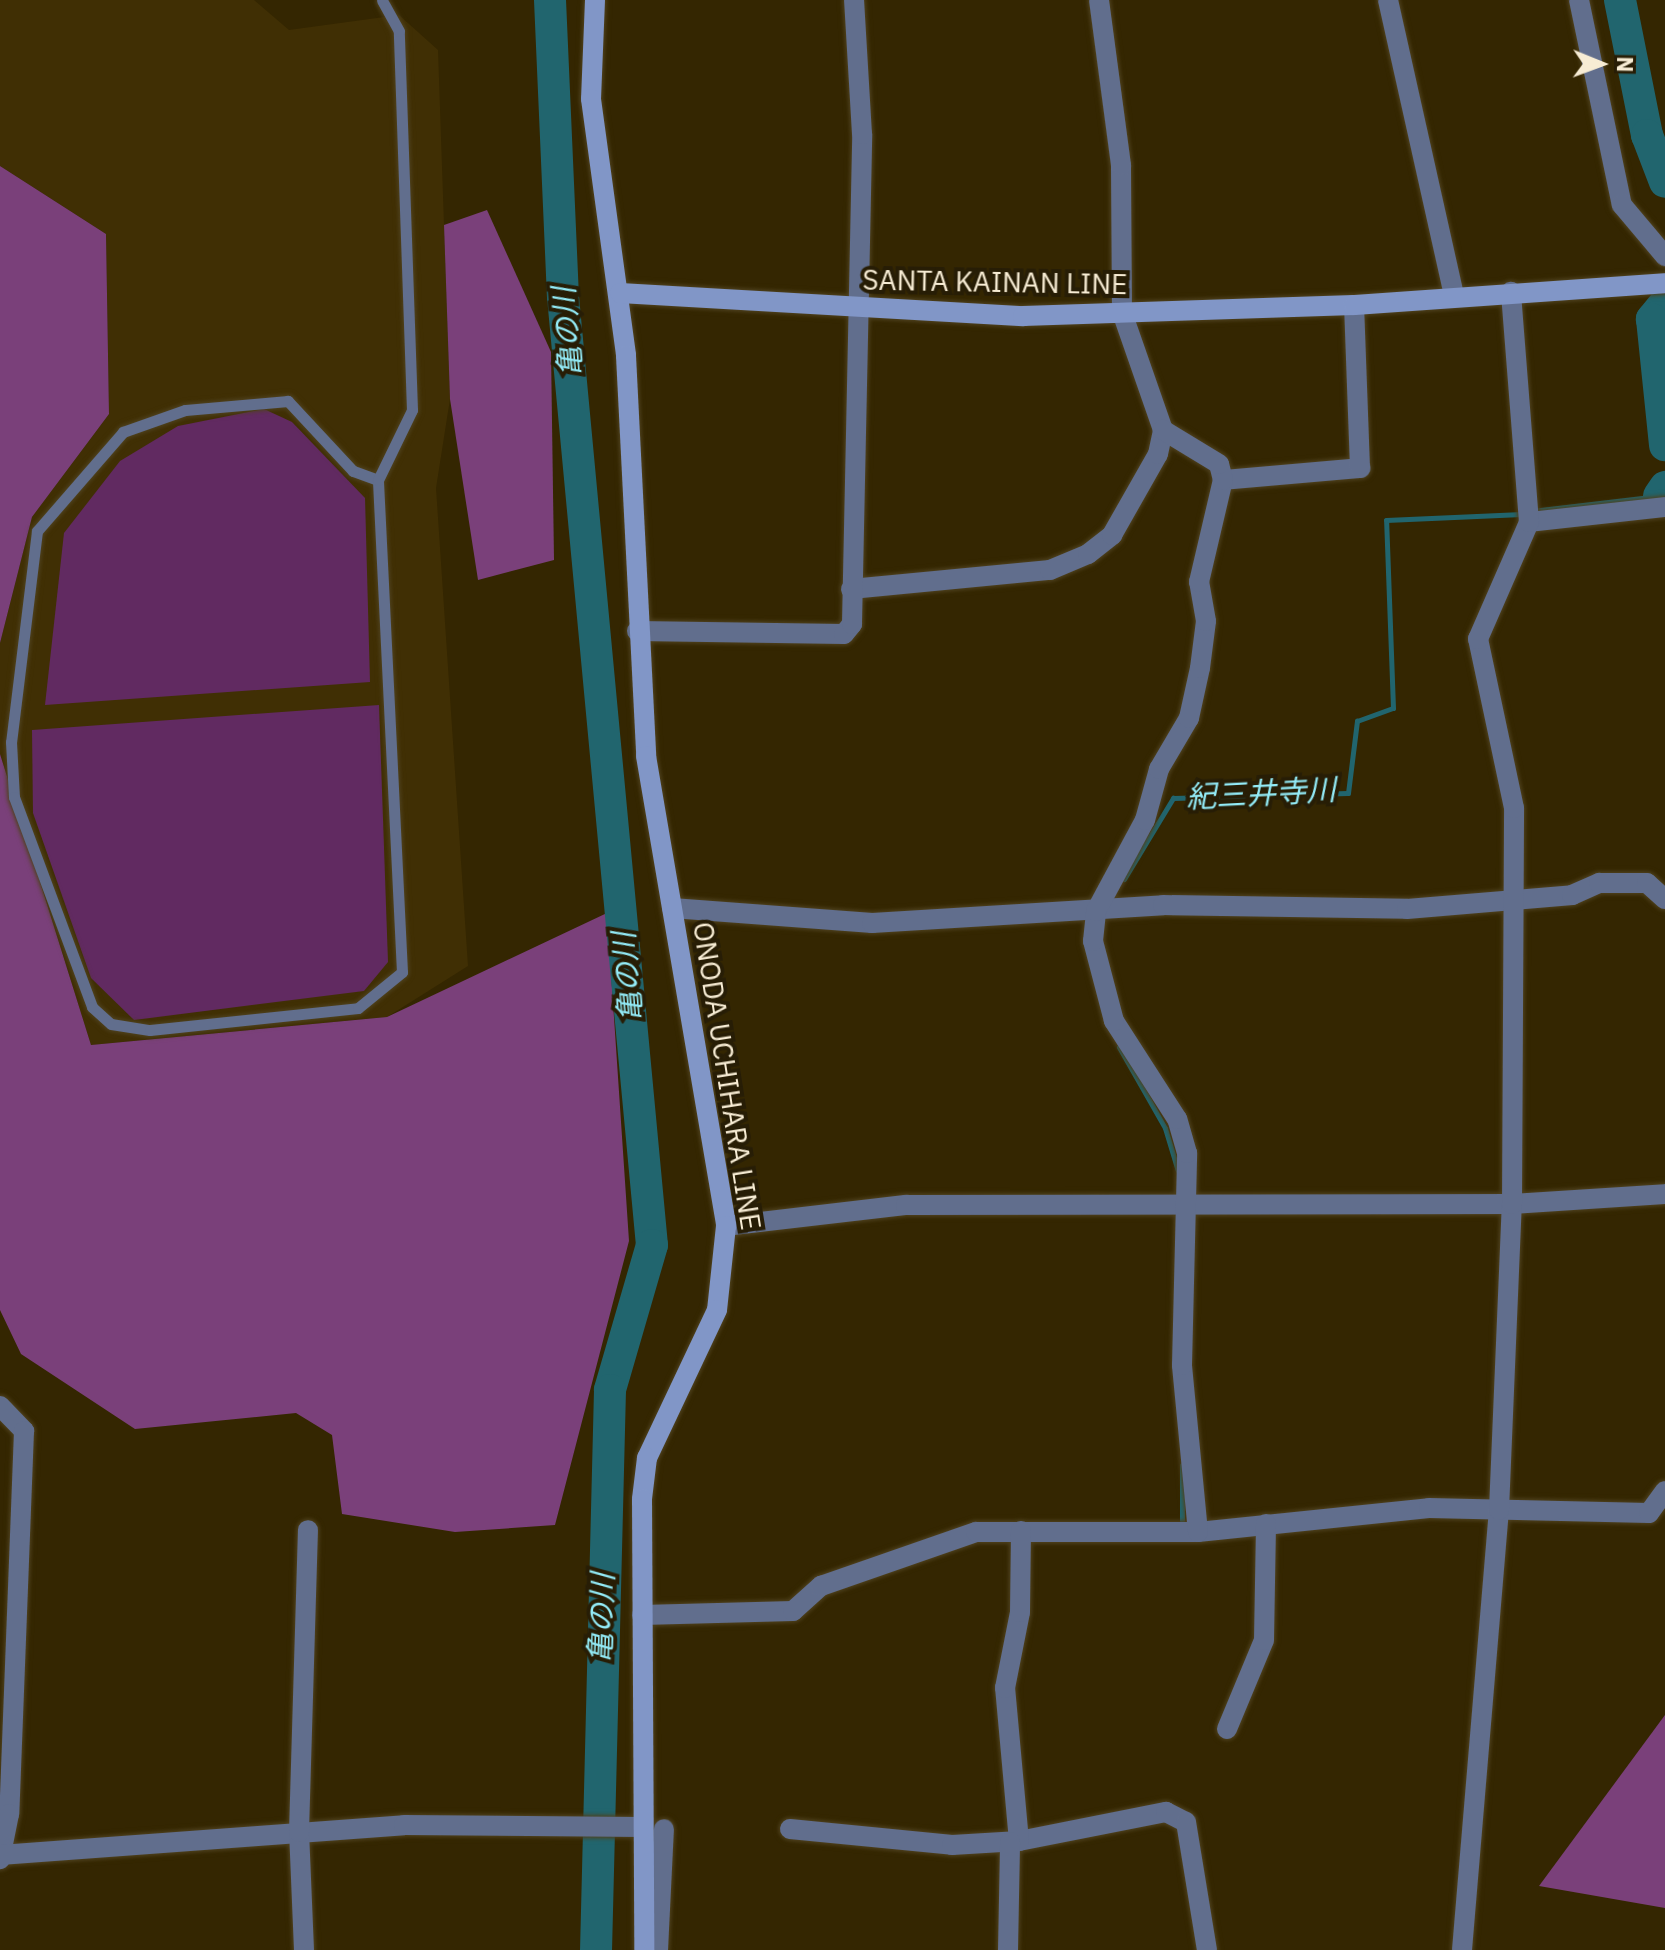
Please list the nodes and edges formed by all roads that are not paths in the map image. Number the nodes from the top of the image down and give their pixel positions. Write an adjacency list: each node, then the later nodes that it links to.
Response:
1 (382, 0): 16 (lane)
2 (595, 0): 10 (main road)
3 (854, 0): 13 (street)
4 (1099, 0): 14 (street)
5 (1388, 0): 11 (street)
6 (1579, 0): 7 (street)
7 (1665, 256)
8 (1665, 283): 9 (main road, SANTA KAINAN LINE)
9 (1511, 292): 11 (main road, SANTA KAINAN LINE); 19 (street)
10 (620, 293): 13 (main road, SANTA KAINAN LINE); 21 (main road, ONODA UCHIHARA LINE)
11 (1454, 296): 12 (main road, SANTA KAINAN LINE)
12 (1354, 305): 14 (main road, SANTA KAINAN LINE); 17 (street)
13 (858, 309): 14 (main road, SANTA KAINAN LINE); 20 (street)
14 (1122, 312): 15 (street)
15 (1163, 430): 17 (street); 20 (street)
16 (378, 480): 16 (lane)
17 (1223, 480): 25 (street)
18 (1665, 507): 19 (street)
19 (1529, 522): 22 (street)
20 (851, 589): 21 (street)
21 (637, 631): 24 (main road, ONODA UCHIHARA LINE)
22 (1517, 898): 23 (street); 25 (street); 28 (street)
23 (1665, 899)
24 (672, 908): 25 (street); 29 (main road, ONODA UCHIHARA LINE)
25 (1096, 911): 27 (street)
26 (1665, 1188): 28 (street)
27 (1187, 1204): 28 (street); 29 (street); 36 (street)
28 (1512, 1204): 32 (street)
29 (726, 1226): 37 (main road, ONODA UCHIHARA LINE)
30 (0, 1406): 44 (street)
31 (1665, 1491): 32 (street)
32 (1499, 1510): 33 (street); 50 (street)
33 (1266, 1524): 36 (street); 38 (street)
34 (308, 1530): 42 (street)
35 (1021, 1531): 36 (street); 37 (street); 43 (street)
36 (1198, 1532)
37 (642, 1615): 39 (main road, ONODA UCHIHARA LINE)
38 (1227, 1729)
39 (635, 1827): 42 (street); 46 (main road, ONODA UCHIHARA LINE)
40 (664, 1829): 47 (street)
41 (790, 1829): 43 (street)
42 (299, 1832): 44 (street); 45 (street)
43 (1014, 1841): 48 (street); 49 (street)
44 (1, 1856)
45 (304, 1950)
46 (644, 1950)
47 (658, 1950)
48 (1008, 1950)
49 (1207, 1950)
50 (1462, 1950)

